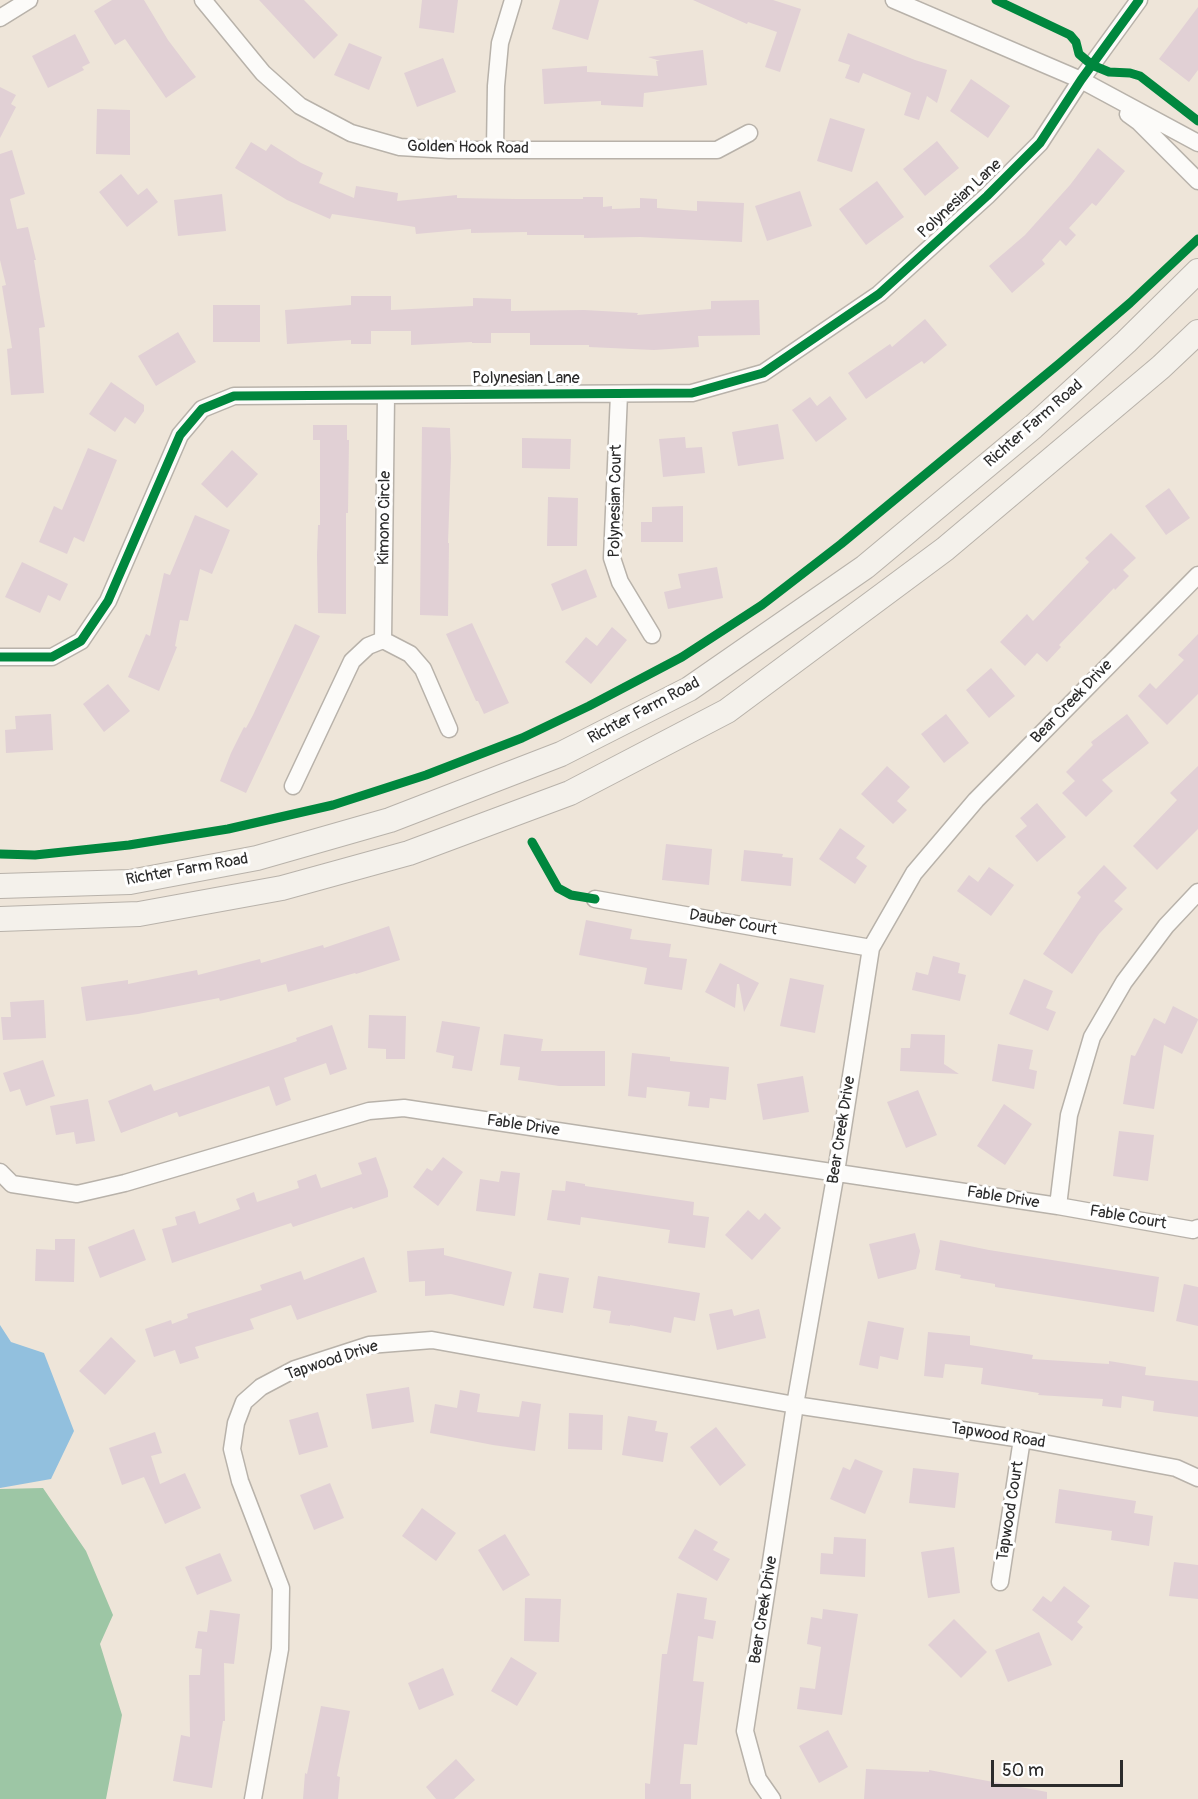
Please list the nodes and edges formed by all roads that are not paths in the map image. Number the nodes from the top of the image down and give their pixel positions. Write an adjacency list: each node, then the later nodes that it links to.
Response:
1 (28, 0): 6 (street)
2 (203, 0): 10 (street, Golden Hook Road)
3 (513, 0): 10 (street)
4 (894, 0): 7 (street)
5 (1139, 0): 7 (street, Polynesian Lane)
6 (0, 18)
7 (1081, 80): 9 (street); 11 (street); 14 (street, Polynesian Lane)
8 (749, 133): 10 (street, Golden Hook Road)
9 (1198, 143)
10 (495, 149)
11 (1198, 180)
12 (1198, 271): 22 (main road, Richter Farm Road)
13 (1198, 332): 25 (main road, Richter Farm Road)
14 (619, 394): 15 (street, Polynesian Lane); 17 (street, Polynesian Court)
15 (386, 396): 18 (street, Kimono Circle); 19 (street, Polynesian Lane)
16 (1198, 575): 26 (street, Bear Creek Drive)
17 (652, 635)
18 (383, 639): 20 (street); 21 (street)
19 (0, 657)
20 (449, 729)
21 (293, 786)
22 (0, 886)
23 (1198, 892): 29 (street)
24 (595, 899): 26 (street, Dauber Court)
25 (0, 919)
26 (871, 948): 28 (street, Bear Creek Drive)
27 (0, 1172): 28 (street, Fable Drive)
28 (836, 1172): 29 (street, Fable Drive); 31 (street, Bear Creek Drive)
29 (1058, 1206): 30 (street, Fable Court)
30 (1198, 1228)
31 (795, 1405): 32 (street, Tapwood Road); 35 (street, Tapwood Drive); 36 (street, Bear Creek Drive)
32 (1022, 1439): 33 (street, Tapwood Road); 34 (street, Tapwood Court)
33 (1198, 1478)
34 (1000, 1582)
35 (254, 1799)
36 (772, 1799)

